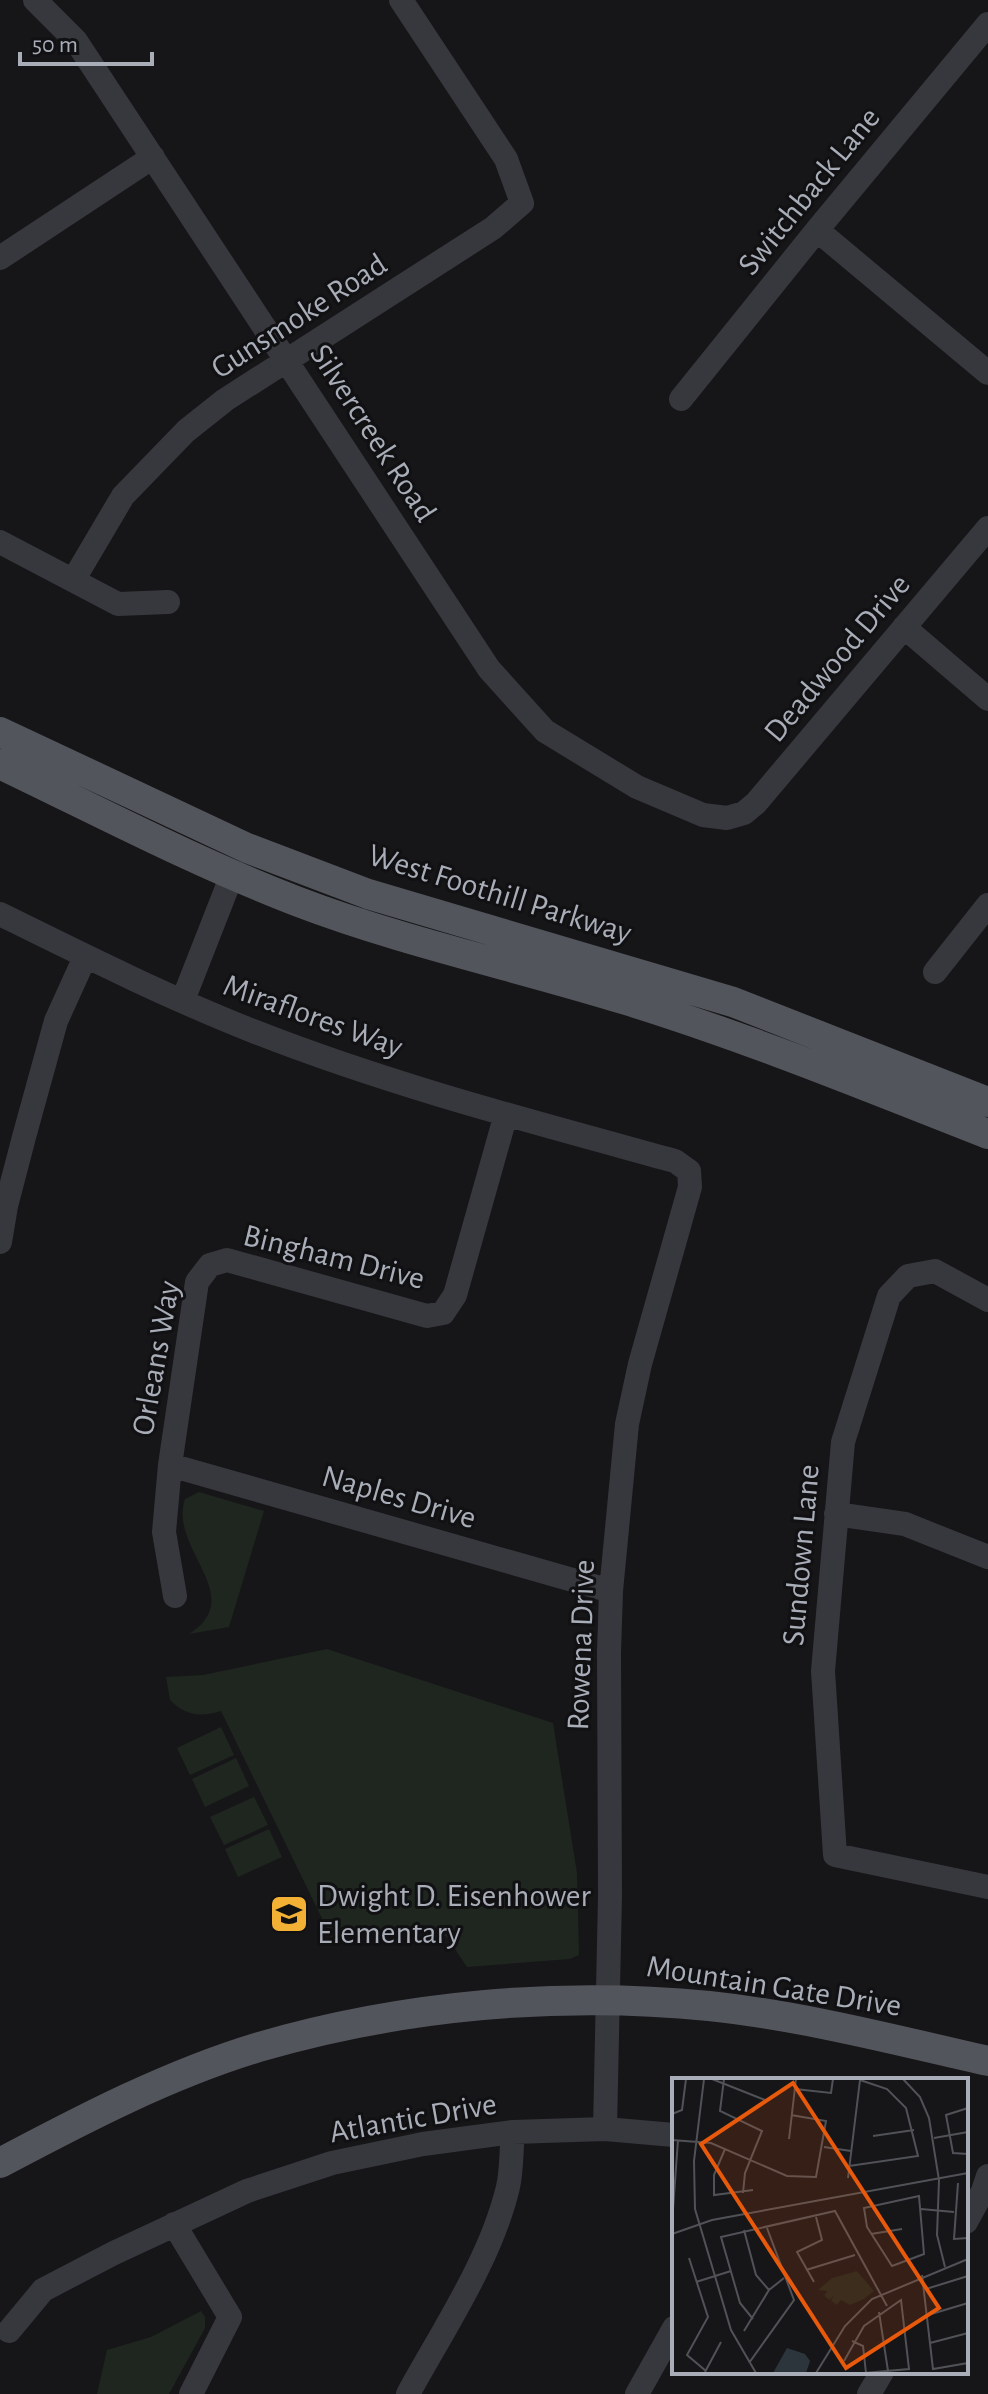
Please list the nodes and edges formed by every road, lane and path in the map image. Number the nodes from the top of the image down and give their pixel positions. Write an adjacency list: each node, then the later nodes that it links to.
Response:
1 (35, 0): 5 (street, Silvercreek Road)
2 (401, 0): 8 (street, Gunsmoke Road)
3 (988, 24): 4 (street, Switchback Lane)
4 (979, 52): 6 (street, Switchback Lane)
5 (153, 157): 7 (street); 8 (street, Silvercreek Road)
6 (817, 230): 9 (street); 10 (street, Switchback Lane)
7 (0, 258)
8 (286, 360): 13 (street, Gunsmoke Road); 19 (street, Silvercreek Road)
9 (988, 373)
10 (681, 399)
11 (988, 528): 15 (street, Deadwood Drive)
12 (0, 542): 13 (street)
13 (74, 579): 14 (street)
14 (168, 602)
15 (904, 627): 16 (street); 19 (street, Deadwood Drive)
16 (988, 699)
17 (0, 732): 26 (main road, West Foothill Parkway)
18 (0, 764): 20 (main road, West Foothill Parkway)
19 (727, 818)
20 (232, 875): 25 (street, Miraflores Way); 28 (main road, West Foothill Parkway)
21 (988, 905): 24 (street)
22 (0, 914): 23 (street)
23 (85, 957): 25 (street); 30 (street)
24 (935, 972)
25 (183, 1000): 27 (street, Miraflores Way)
26 (988, 1102)
27 (506, 1114): 29 (street, Miraflores Way); 31 (street, Bingham Drive)
28 (988, 1134)
29 (689, 1171): 36 (street, Rowena Drive)
30 (0, 1242)
31 (210, 1265): 33 (street, Orleans Way)
32 (988, 1300): 34 (street, Sundown Lane)
33 (170, 1465): 36 (street, Naples Drive); 37 (street, Orleans Way)
34 (836, 1514): 35 (street); 38 (street, Sundown Lane)
35 (988, 1557)
36 (611, 1591): 39 (street, Rowena Drive)
37 (175, 1596)
38 (988, 1887)
39 (608, 1999): 40 (main road, Mountain Gate Drive); 41 (street, Rowena Drive); 44 (main road, Mountain Gate Drive)
40 (988, 2061)
41 (605, 2129): 42 (street, Atlantic Drive); 43 (street, Atlantic Drive)
42 (513, 2132): 47 (street, Atlantic Drive); 52 (street)
43 (672, 2135)
44 (0, 2163)
45 (986, 2187): 46 (street)
46 (968, 2218)
47 (174, 2224): 48 (street, Atlantic Drive); 51 (street)
48 (9, 2331)
49 (672, 2332): 53 (street)
50 (881, 2374): 54 (street)
51 (191, 2394)
52 (408, 2394)
53 (637, 2394)
54 (869, 2394)

